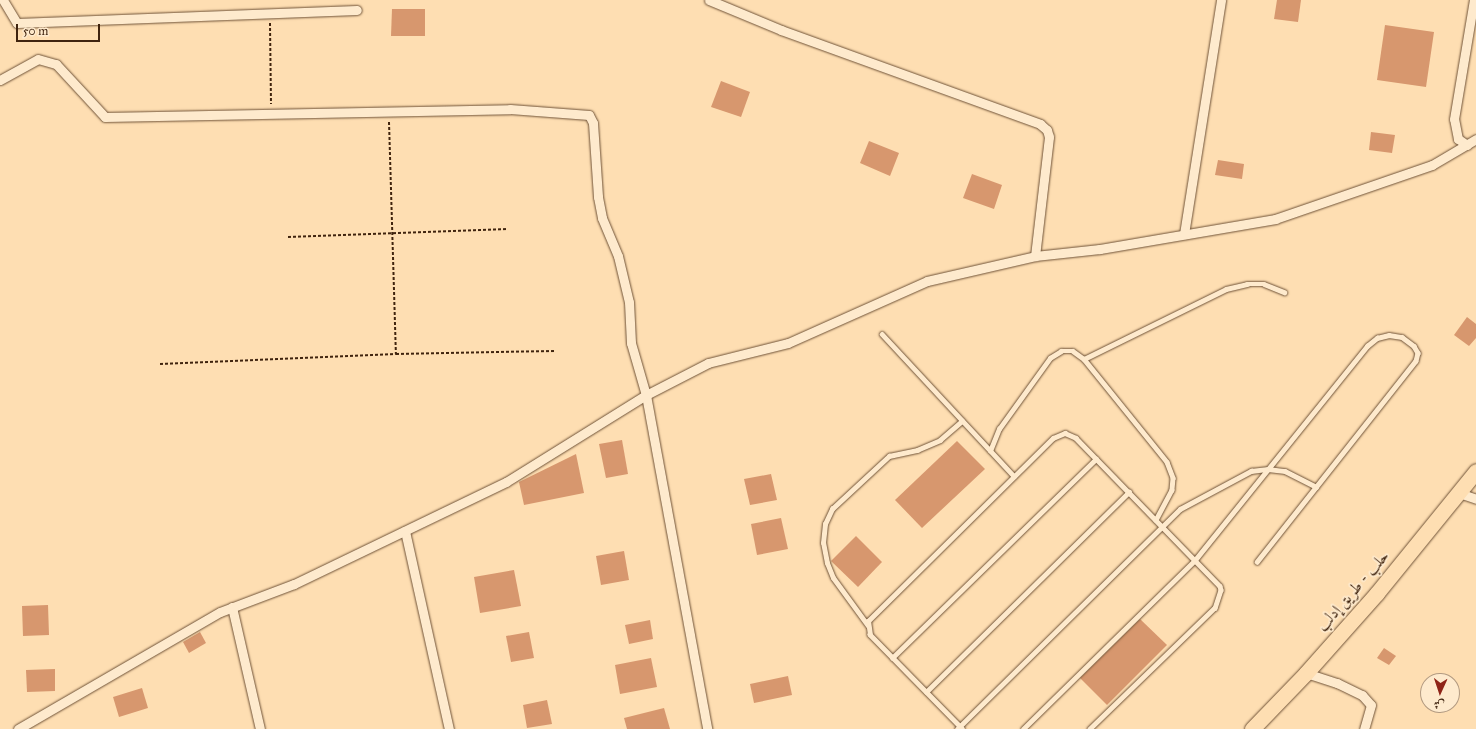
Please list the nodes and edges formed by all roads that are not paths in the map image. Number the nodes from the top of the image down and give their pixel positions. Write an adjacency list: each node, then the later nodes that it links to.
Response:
1 (3, 0): 5 (street)
2 (710, 0): 10 (street)
3 (1221, 0): 9 (street)
4 (1474, 0): 8 (street)
5 (357, 10)
6 (0, 80): 14 (street)
7 (1476, 139): 8 (street)
8 (1467, 145): 9 (street)
9 (1184, 234): 10 (street)
10 (1035, 256): 14 (street)
11 (1284, 292): 13 (lane)
12 (882, 334): 15 (lane)
13 (1084, 359): 16 (lane); 25 (lane)
14 (646, 395): 27 (street); 39 (street)
15 (962, 421): 16 (lane); 31 (lane)
16 (990, 451): 20 (lane)
17 (1096, 459): 20 (lane); 22 (lane); 32 (lane)
18 (1268, 469): 21 (lane); 21 (lane); 26 (lane); 28 (lane)
19 (1476, 471): 23 (highway, حلب - طريق إدلب)
20 (1014, 476): 31 (lane)
21 (1316, 487): 29 (lane)
22 (1129, 492): 25 (lane); 34 (lane)
23 (1459, 493): 24 (street); 33 (highway, حلب - طريق إدلب)
24 (1476, 499)
25 (1156, 520): 26 (lane)
26 (1163, 527): 28 (lane); 35 (lane)
27 (405, 531): 30 (street); 38 (street)
28 (1195, 560): 40 (lane); 41 (lane)
29 (1258, 562)
30 (232, 608): 36 (street); 37 (street)
31 (868, 626): 32 (lane)
32 (892, 658): 34 (lane)
33 (1306, 673): 42 (highway, حلب - طريق إدلب); 43 (street)
34 (926, 692): 35 (lane)
35 (960, 728)
36 (18, 729)
37 (260, 729)
38 (449, 729)
39 (707, 729)
40 (1023, 729)
41 (1090, 729)
42 (1252, 729)
43 (1364, 729)

